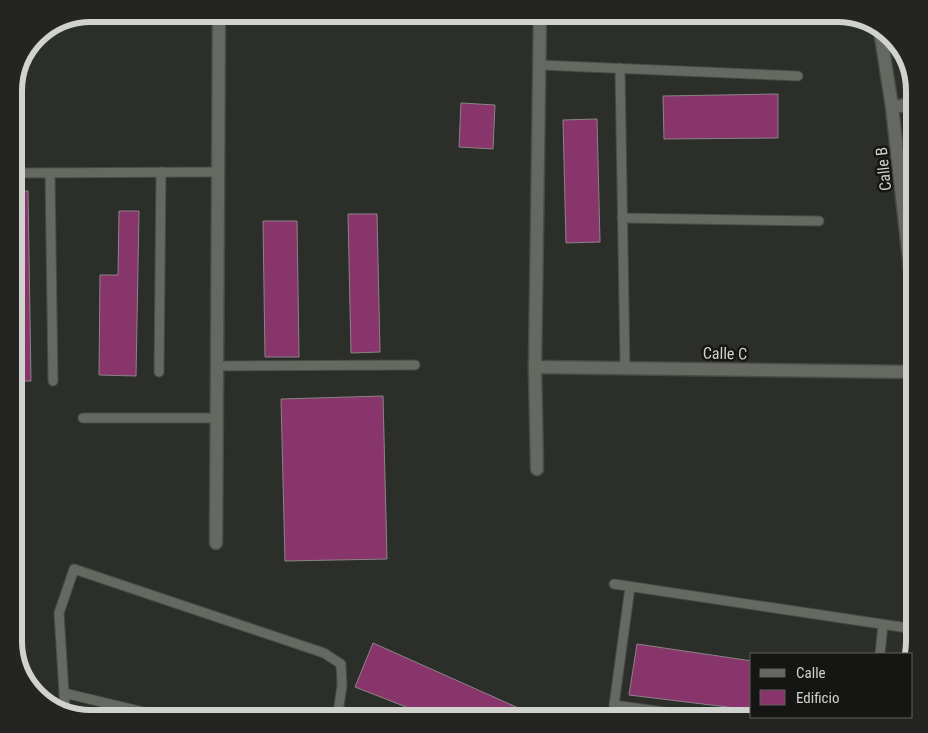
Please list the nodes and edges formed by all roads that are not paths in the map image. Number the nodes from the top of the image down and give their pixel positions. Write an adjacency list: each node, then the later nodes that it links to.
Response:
1 (219, 22): 10 (street)
2 (540, 22): 4 (street)
3 (882, 40): 8 (street, Calle B)
4 (539, 65): 5 (lane); 18 (street)
5 (620, 68): 6 (lane); 13 (lane)
6 (798, 76)
7 (906, 105): 8 (street)
8 (892, 107): 15 (street, Calle B)
9 (162, 172): 10 (lane); 12 (lane); 20 (lane)
10 (218, 172): 17 (street)
11 (23, 173): 12 (lane)
12 (50, 173): 22 (lane)
13 (622, 218): 14 (lane); 19 (lane)
14 (819, 221)
15 (906, 232)
16 (415, 365): 17 (lane)
17 (217, 366): 24 (street)
18 (535, 367): 19 (street, Calle C); 25 (street)
19 (625, 367): 21 (street, Calle C)
20 (160, 372)
21 (906, 372)
22 (53, 381)
23 (83, 418): 24 (lane)
24 (216, 418): 26 (street)
25 (537, 469)
26 (216, 543)
27 (614, 584): 28 (lane)
28 (630, 587): 29 (lane); 36 (lane)
29 (883, 624): 30 (lane); 31 (lane)
30 (906, 628)
31 (880, 653)
32 (64, 692): 33 (lane); 34 (lane); 35 (lane)
33 (65, 705)
34 (137, 710)
35 (338, 710)
36 (650, 710)

